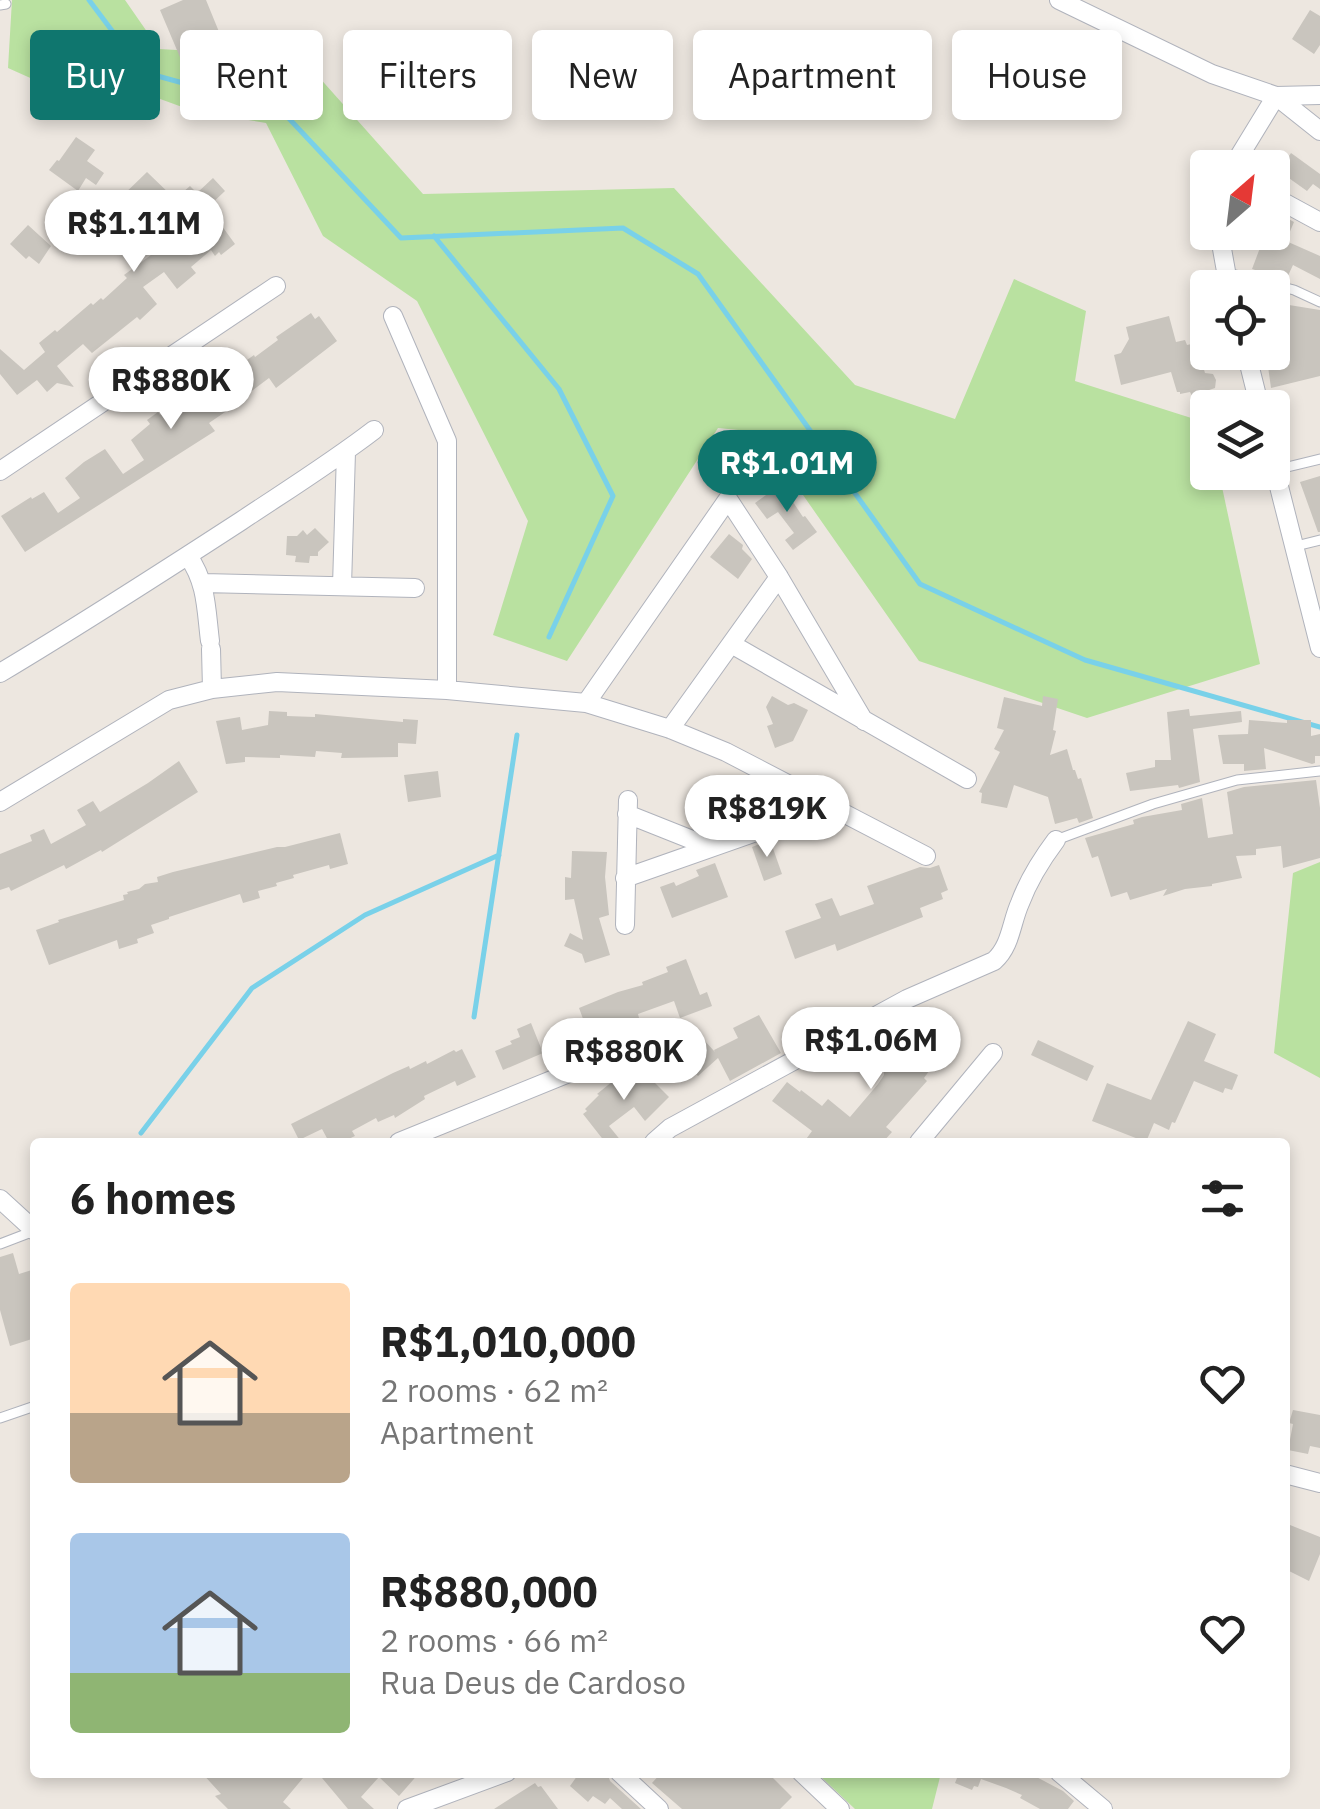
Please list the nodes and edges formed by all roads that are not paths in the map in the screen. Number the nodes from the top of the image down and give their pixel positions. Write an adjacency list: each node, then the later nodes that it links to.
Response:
1 (1059, 0): 3 (street)
2 (1320, 95): 3 (street)
3 (1276, 96): 4 (street); 5 (street)
4 (1320, 132)
5 (1243, 150)
6 (1290, 206): 7 (street)
7 (1320, 222)
8 (276, 286): 16 (street)
9 (1290, 289): 10 (lane)
10 (1320, 302)
11 (392, 316): 30 (street)
12 (374, 430): 13 (street)
13 (346, 452): 20 (street); 23 (street)
14 (1320, 460): 15 (lane)
15 (1290, 463)
16 (0, 472)
17 (1281, 490): 19 (street)
18 (1320, 540): 19 (lane)
19 (1296, 546): 25 (street)
20 (188, 556): 22 (street); 28 (street)
21 (779, 578): 26 (street); 31 (street); 32 (street)
22 (203, 583): 23 (street); 29 (street)
23 (342, 586): 24 (street)
24 (415, 588)
25 (1315, 602): 27 (street)
26 (733, 645): 32 (street); 33 (street)
27 (1320, 648)
28 (0, 672)
29 (212, 689): 30 (street); 37 (street)
30 (447, 690): 31 (street)
31 (586, 703): 33 (street)
32 (864, 721): 35 (street)
33 (670, 729): 36 (street)
34 (1320, 772): 38 (lane)
35 (967, 779)
36 (818, 798): 39 (street); 40 (street)
37 (0, 802)
38 (1056, 840): 46 (street)
39 (710, 847): 41 (street); 41 (street)
40 (926, 856)
41 (625, 878): 42 (street)
42 (626, 925)
43 (993, 1054): 47 (street)
44 (596, 1062): 45 (street)
45 (410, 1138)
46 (659, 1138)
47 (923, 1138)
48 (0, 1199): 49 (street)
49 (30, 1226)
50 (30, 1233): 51 (lane)
51 (0, 1244)
52 (30, 1408): 53 (lane)
53 (0, 1418)
54 (1290, 1475): 55 (street)
55 (1320, 1483)
56 (490, 1778): 60 (street)
57 (625, 1778): 61 (street)
58 (807, 1778): 62 (street)
59 (1067, 1778): 63 (street)
60 (408, 1809)
61 (659, 1809)
62 (840, 1809)
63 (1103, 1809)

